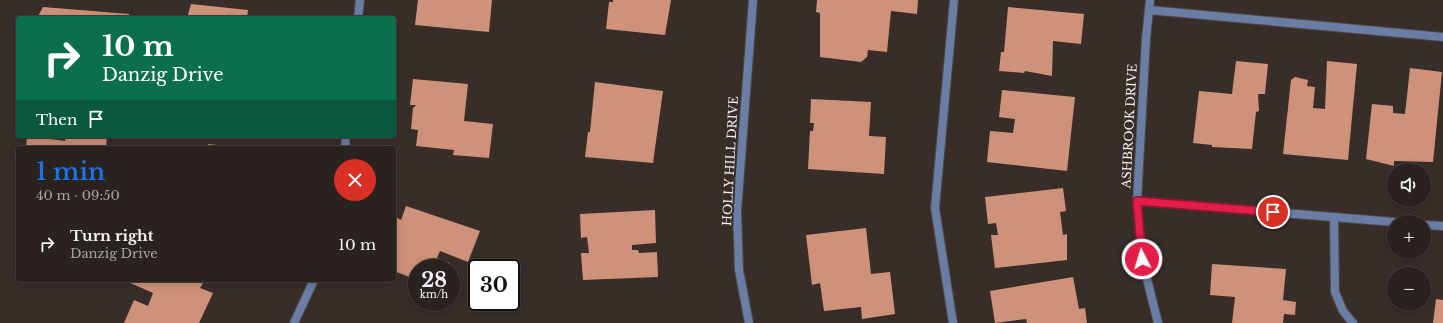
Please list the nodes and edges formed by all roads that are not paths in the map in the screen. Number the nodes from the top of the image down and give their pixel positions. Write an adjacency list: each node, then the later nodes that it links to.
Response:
1 (360, 0): 6 (street)
2 (753, 0): 15 (street, HOLLY HILL DRIVE)
3 (954, 0): 16 (street)
4 (1150, 0): 5 (street, ASHBROOK DRIVE)
5 (1149, 10): 7 (street); 8 (street, ASHBROOK DRIVE)
6 (358, 16)
7 (1443, 37)
8 (1137, 201): 9 (street); 17 (street, ASHBROOK DRIVE)
9 (1334, 217): 10 (street); 18 (street)
10 (1387, 221)
11 (1431, 225): 12 (street)
12 (1443, 226)
13 (313, 282): 14 (street)
14 (294, 323)
15 (749, 323)
16 (953, 323)
17 (1158, 323)
18 (1353, 323)

